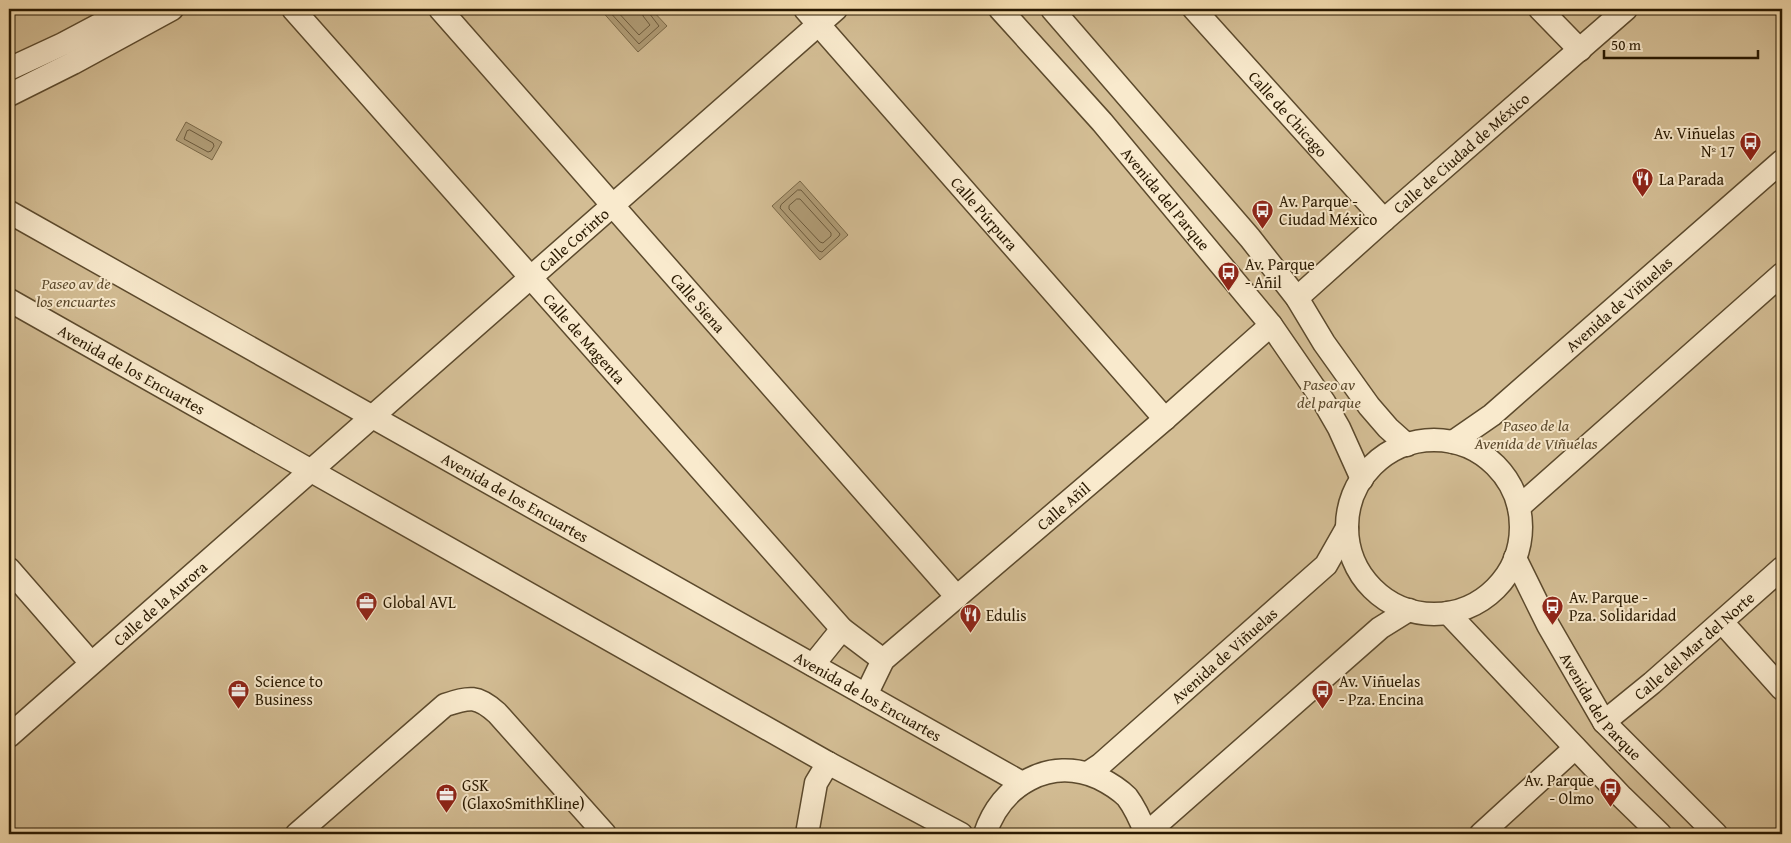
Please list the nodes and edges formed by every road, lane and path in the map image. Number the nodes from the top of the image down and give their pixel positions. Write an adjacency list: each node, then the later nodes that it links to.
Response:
1 (129, 9): 13 (street)
2 (172, 9): 14 (street)
3 (293, 9): 20 (street, Calle de Magenta)
4 (440, 9): 16 (street, Calle Siena)
5 (836, 9): 11 (street, Calle Corinto)
6 (1000, 9): 23 (street, Avenida del Parque)
7 (1052, 9): 21 (street)
8 (1194, 9): 18 (street, Calle de Chicago)
9 (1540, 9): 12 (street)
10 (1626, 9): 12 (street, Calle de Ciudad de México)
11 (812, 17): 16 (street, Calle Corinto); 25 (street, Calle Púrpura)
12 (1580, 50): 18 (street, Calle de Ciudad de México)
13 (9, 69)
14 (9, 96)
15 (1782, 161): 26 (street, Avenida de Viñuelas)
16 (612, 205): 20 (street, Calle Corinto); 35 (street, Calle Siena)
17 (9, 212): 24 (street, Avenida de los Encuartes)
18 (1384, 220): 21 (street, Calle de Ciudad de México)
19 (1782, 274): 30 (street)
20 (531, 277): 24 (street, Calle Corinto); 39 (street, Calle de Magenta)
21 (1297, 298): 27 (street)
22 (9, 300): 28 (street, Avenida de los Encuartes)
23 (1272, 325): 25 (street, Calle Añil); 29 (street, Avenida del Parque)
24 (373, 416): 28 (street, Calle Corinto); 42 (street, Avenida de los Encuartes)
25 (1166, 419): 35 (street, Calle Añil)
26 (1453, 442): 27 (street); 30 (street)
27 (1408, 445): 29 (street)
28 (311, 470): 41 (street, Calle de la Aurora); 48 (street, Avenida de los Encuartes)
29 (1362, 478): 31 (street)
30 (1519, 507): 32 (street)
31 (1346, 528): 36 (street); 49 (street, Avenida de Viñuelas)
32 (1516, 558): 37 (street); 45 (street, Avenida del Parque)
33 (1782, 568): 38 (street, Calle del Mar del Norte)
34 (9, 569): 41 (street)
35 (957, 597): 40 (street, Calle Añil)
36 (1409, 610): 37 (street); 56 (street)
37 (1448, 614): 47 (street)
38 (1722, 622): 43 (street); 45 (street, Calle del Mar del Norte)
39 (842, 629): 40 (street, Calle de Magenta); 42 (street)
40 (883, 660): 44 (street, Calle Añil)
41 (91, 663): 46 (street, Calle de la Aurora)
42 (813, 665): 44 (street, Avenida de los Encuartes)
43 (1782, 689)
44 (866, 696): 50 (street, Avenida de los Encuartes)
45 (1604, 722): 59 (street, Avenida del Parque)
46 (9, 736)
47 (1575, 748): 57 (street); 58 (street)
48 (828, 763): 53 (street); 54 (street, Avenida de los Encuartes)
49 (1088, 773): 50 (street); 56 (street)
50 (1022, 783): 55 (street)
51 (297, 834): 52 (street)
52 (605, 834)
53 (807, 834)
54 (961, 834)
55 (985, 834)
56 (1146, 834)
57 (1481, 834)
58 (1660, 834)
59 (1716, 834)

